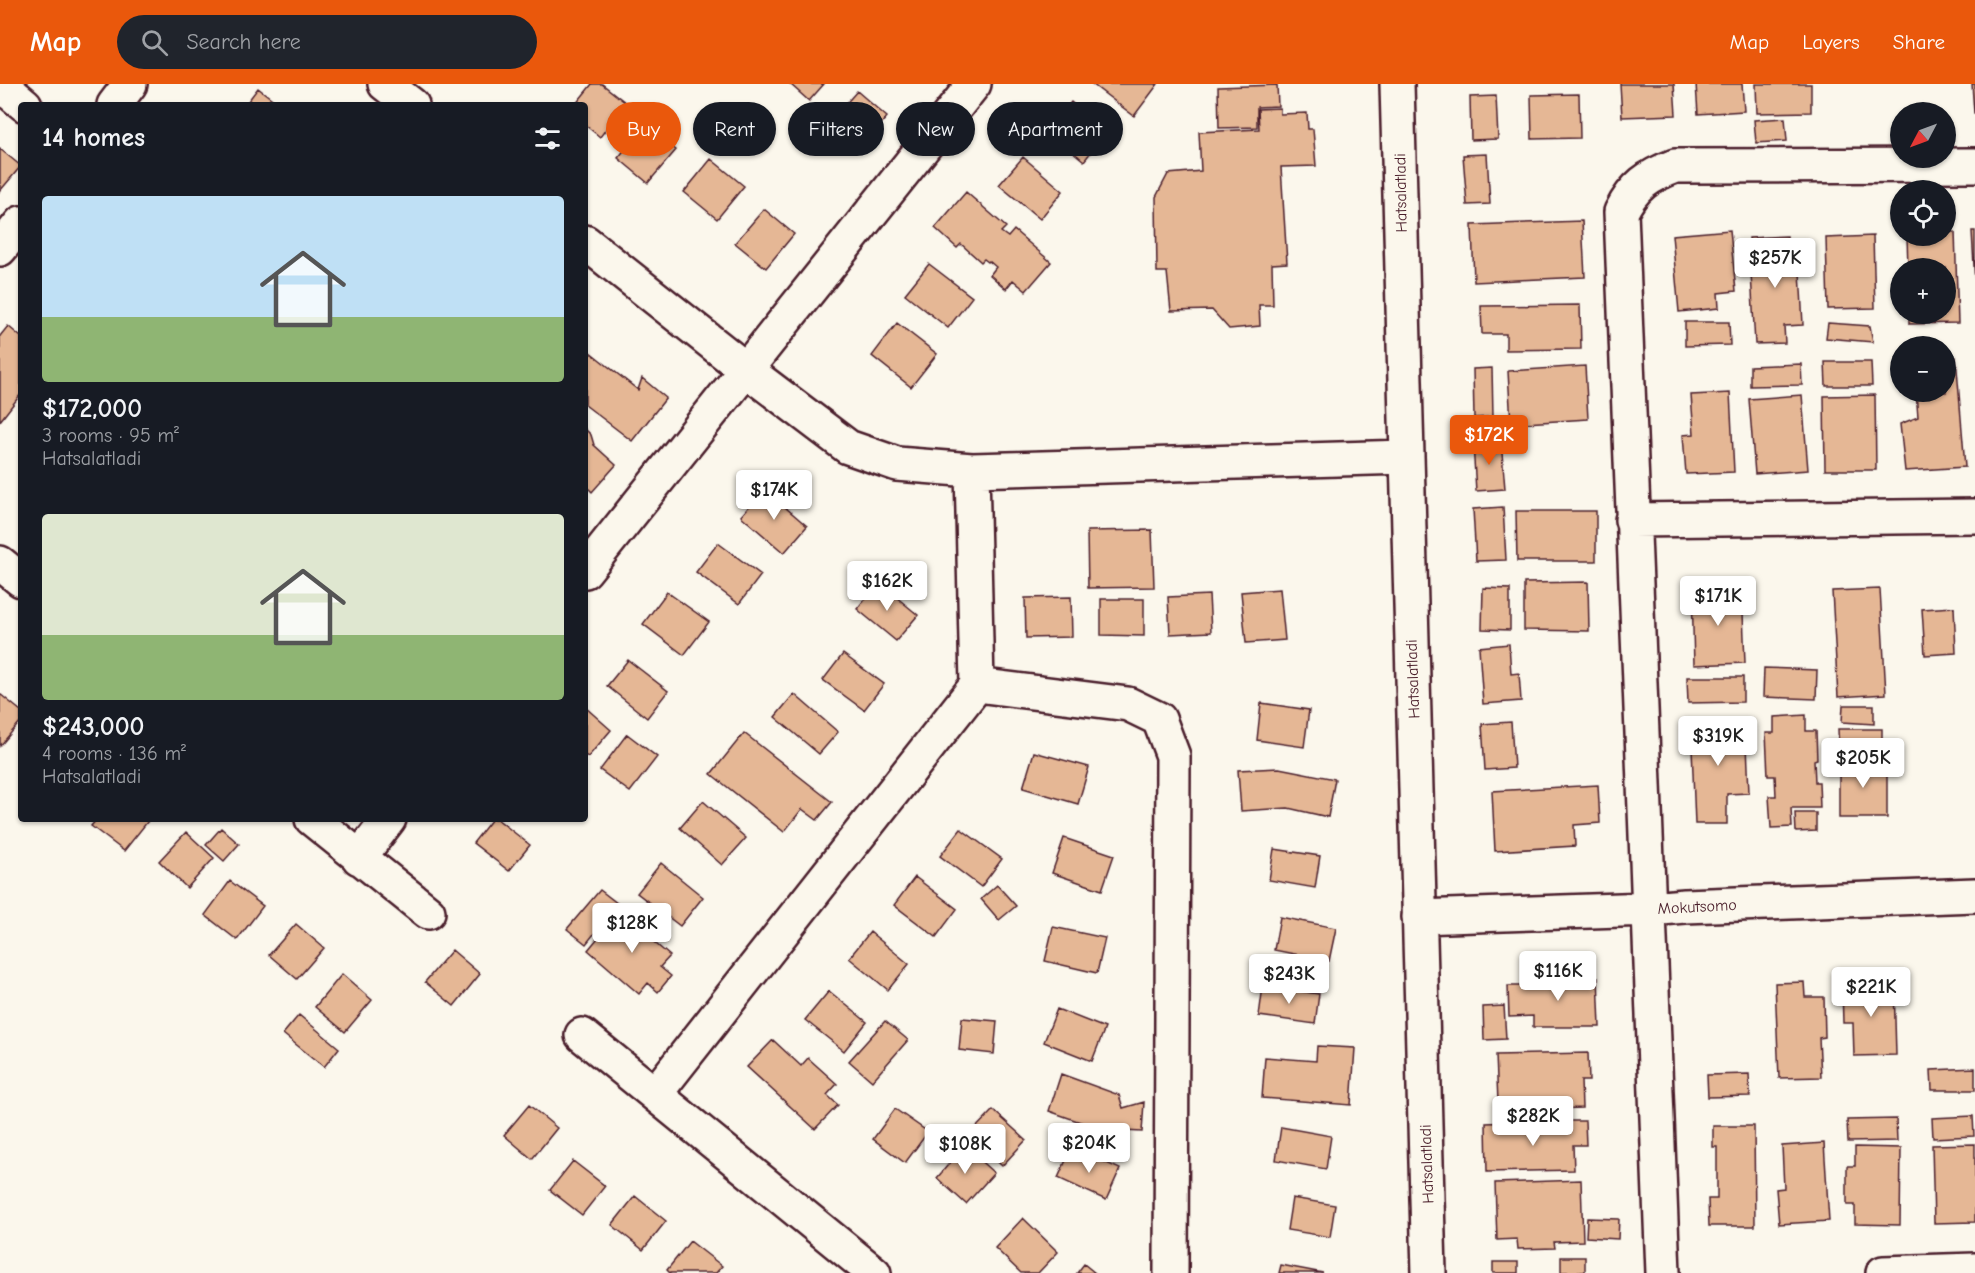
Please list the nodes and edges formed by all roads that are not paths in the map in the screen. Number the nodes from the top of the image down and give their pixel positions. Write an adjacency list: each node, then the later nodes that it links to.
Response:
1 (0, 84): 6 (street)
2 (130, 84): 7 (street)
3 (385, 84): 8 (street)
4 (974, 84): 13 (street)
5 (1397, 84): 14 (street, Hatsalatladi)
6 (21, 102)
7 (116, 102)
8 (408, 102)
9 (1975, 165): 17 (street)
10 (18, 227): 12 (street)
11 (588, 244): 13 (street)
12 (0, 249)
13 (745, 369): 15 (street); 19 (street)
14 (1407, 457): 15 (street); 28 (street, Hatsalatladi)
15 (972, 470): 21 (street)
16 (1975, 516): 17 (street)
17 (1632, 520): 26 (street)
18 (0, 563): 20 (street)
19 (588, 564)
20 (18, 578)
21 (977, 686): 30 (street); 33 (street)
22 (316, 822): 24 (street)
23 (387, 822): 24 (street)
24 (359, 858): 27 (street)
25 (1975, 895): 26 (street, Mokutsomo)
26 (1650, 909): 28 (street, Mokutsomo); 35 (street)
27 (428, 912)
28 (1419, 917): 34 (street, Hatsalatladi)
29 (582, 1035): 30 (street)
30 (655, 1095): 32 (street)
31 (1975, 1270): 36 (street)
32 (874, 1273)
33 (1171, 1273)
34 (1429, 1273)
35 (1663, 1273)
36 (1883, 1273)

